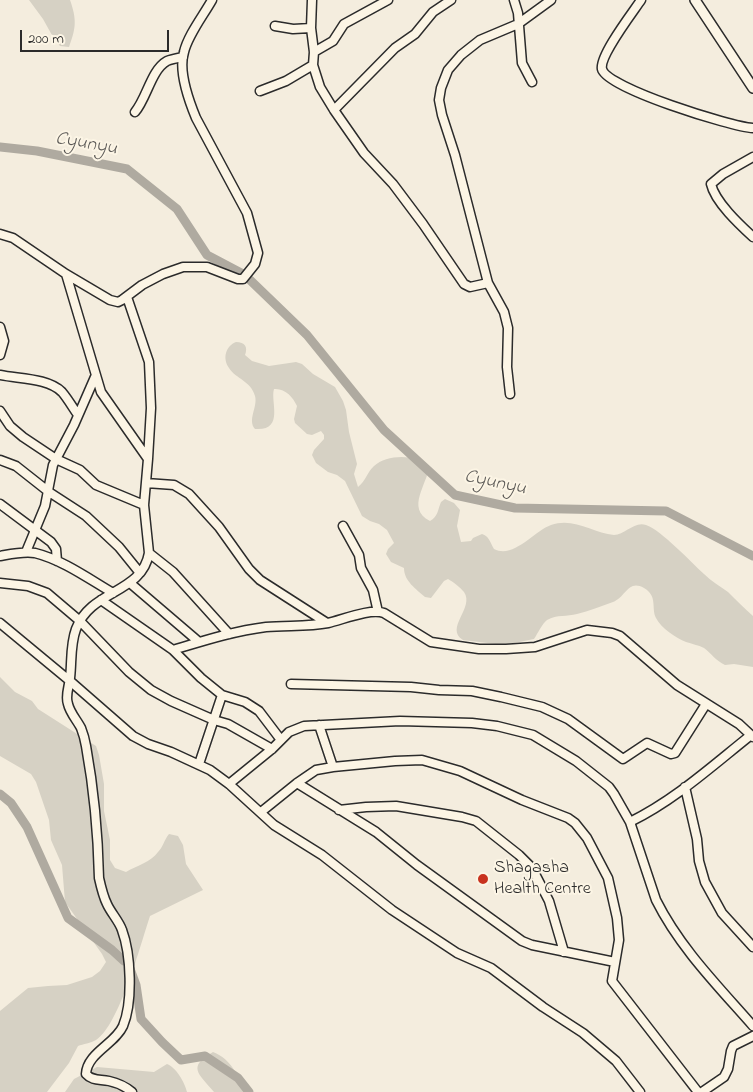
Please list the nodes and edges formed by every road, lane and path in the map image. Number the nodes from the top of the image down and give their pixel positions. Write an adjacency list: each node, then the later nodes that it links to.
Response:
1 (212, 0): 14 (street)
2 (312, 0): 12 (street)
3 (388, 0): 13 (street)
4 (452, 0): 19 (street)
5 (514, 0): 10 (street)
6 (536, 0): 9 (street)
7 (641, 0): 21 (street)
8 (694, 0): 17 (main road)
9 (550, 1): 10 (street)
10 (518, 24): 16 (street); 26 (street)
11 (275, 26): 12 (street)
12 (311, 28): 13 (street)
13 (314, 52): 15 (street)
14 (183, 57): 20 (street); 27 (street)
15 (314, 65): 18 (street); 19 (street)
16 (532, 82)
17 (753, 88)
18 (260, 91)
19 (334, 110): 26 (street)
20 (135, 112)
21 (753, 128)
22 (753, 157): 24 (street)
23 (0, 234): 25 (street)
24 (753, 237)
25 (66, 274): 27 (street); 31 (street)
26 (488, 283): 32 (street)
27 (127, 297): 36 (street)
28 (0, 327): 29 (street)
29 (0, 355)
30 (0, 375): 34 (street)
31 (95, 377): 34 (street); 36 (street)
32 (510, 394)
33 (0, 411): 35 (street)
34 (78, 415): 35 (street)
35 (56, 459): 39 (street); 41 (street)
36 (148, 459): 38 (street)
37 (0, 460): 39 (street)
38 (146, 483): 41 (street); 56 (street)
39 (49, 492): 43 (street); 48 (street)
40 (0, 504): 43 (street)
41 (144, 505): 45 (street)
42 (343, 526): 53 (street)
43 (36, 529): 44 (street); 47 (street)
44 (26, 552): 46 (street); 47 (street)
45 (149, 553): 48 (street); 57 (street)
46 (0, 556)
47 (57, 562): 51 (street)
48 (140, 574): 50 (street)
49 (0, 583): 54 (street)
50 (130, 583): 51 (street); 58 (street)
51 (113, 593): 52 (street)
52 (101, 600): 54 (street); 59 (street)
53 (378, 612): 56 (street); 63 (street)
54 (80, 620): 60 (street); 64 (street)
55 (0, 623): 60 (street)
56 (328, 623): 57 (street)
57 (229, 634): 58 (street)
58 (199, 642): 59 (street)
59 (173, 650): 62 (street)
60 (70, 681): 69 (street); 82 (street)
61 (292, 684): 63 (street)
62 (222, 695): 64 (street); 67 (street)
63 (706, 704): 66 (street)
64 (214, 720): 68 (street); 69 (street)
65 (319, 725): 67 (street); 70 (street); 76 (street)
66 (752, 736): 73 (street)
67 (280, 740): 68 (street)
68 (272, 749): 72 (street)
69 (199, 764): 72 (street)
70 (333, 766): 71 (street); 79 (street)
71 (297, 782): 74 (street); 75 (street)
72 (229, 784): 75 (street)
73 (685, 787): 76 (street); 77 (street)
74 (338, 810): 78 (street); 78 (street)
75 (261, 812): 83 (street)
76 (630, 822): 80 (street)
77 (753, 947)
78 (564, 952): 79 (street)
79 (615, 962): 84 (street)
80 (753, 1026)
81 (753, 1036): 84 (street)
82 (132, 1092)
83 (640, 1092)
84 (700, 1092)

